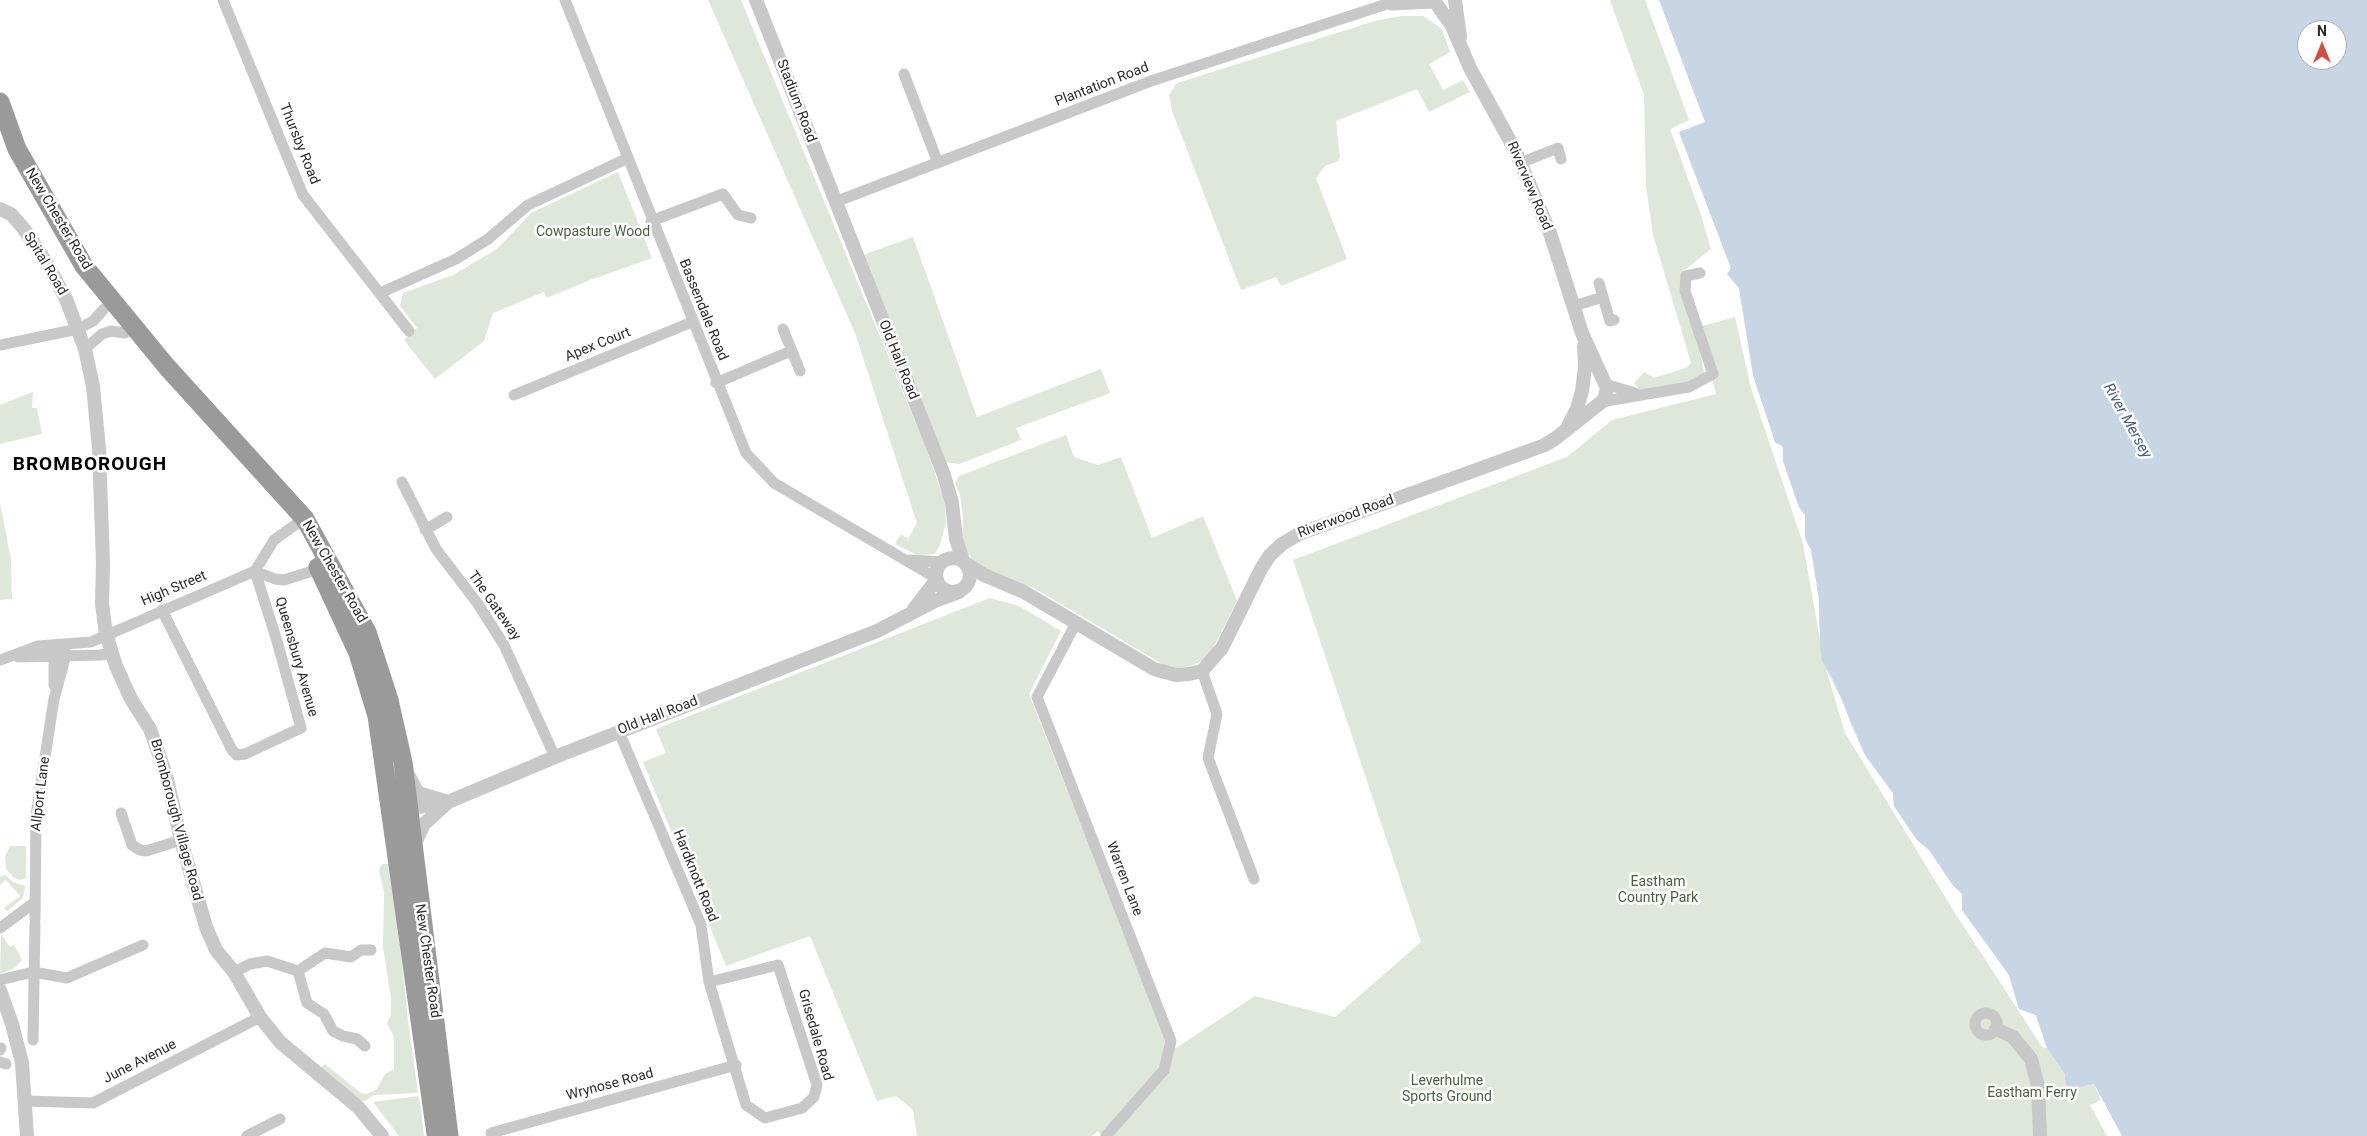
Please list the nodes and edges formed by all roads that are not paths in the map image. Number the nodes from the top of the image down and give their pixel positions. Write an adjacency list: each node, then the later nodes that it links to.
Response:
1 (223, 0): 22 (street, Thursby Road)
2 (564, 0): 12 (street, Bassendale Road)
3 (756, 0): 16 (street, Stadium Road)
4 (1399, 0): 7 (street, Plantation Road)
5 (1455, 0): 6 (street); 8 (street, Riverview Road)
6 (1435, 3): 7 (street, Plantation Road); 8 (street, Riverview Road)
7 (1384, 5): 14 (street, Plantation Road)
8 (1461, 45): 15 (street, Riverview Road)
9 (904, 74): 14 (street)
10 (0, 102): 67 (highway, New Chester Road)
11 (0, 136): 25 (highway, New Chester Road)
12 (626, 159): 19 (street, Bassendale Road); 22 (street)
13 (1561, 159): 15 (street)
14 (938, 163): 16 (street, Plantation Road)
15 (1520, 163): 24 (street, Riverview Road)
16 (835, 202): 46 (street, Old Hall Road)
17 (0, 209): 28 (street, Spital Road)
18 (751, 218): 19 (street)
19 (651, 221): 27 (street, Bassendale Road)
20 (1700, 273): 41 (street)
21 (1599, 283): 23 (street)
22 (380, 293): 30 (street, Thursby Road)
23 (1603, 297): 24 (street); 26 (street)
24 (1574, 306): 32 (street, Riverview Road)
25 (104, 308): 28 (street); 31 (highway, New Chester Road)
26 (1614, 320)
27 (692, 322): 37 (street, Bassendale Road); 40 (street, Apex Court)
28 (78, 329): 33 (street); 34 (street, Bromborough Village Road)
29 (782, 329): 35 (street)
30 (409, 331)
31 (125, 333): 34 (street); 47 (highway, New Chester Road)
32 (1582, 333): 38 (street, Riverview Road); 39 (street, Riverview Road)
33 (0, 345)
34 (85, 350): 60 (street, Bromborough Village Road)
35 (791, 350): 36 (street); 37 (street)
36 (800, 372)
37 (716, 383): 49 (street, Bassendale Road)
38 (1605, 383): 39 (street); 41 (street); 42 (street)
39 (1582, 388): 42 (street); 43 (street, Riverwood Road)
40 (514, 395)
41 (1644, 395): 42 (street)
42 (1600, 402): 43 (street, Riverwood Road)
43 (1562, 434): 64 (street, Riverwood Road)
44 (402, 482): 48 (street, The Gateway)
45 (447, 517): 48 (street)
46 (954, 520): 50 (street, Old Hall Road); 51 (street, Old Hall Road)
47 (295, 525): 52 (highway, New Chester Road); 53 (street)
48 (425, 530): 66 (street, The Gateway)
49 (904, 558): 51 (street, Bassendale Road); 54 (street, Bassendale Road)
50 (963, 561): 51 (street); 55 (street); 56 (street)
51 (943, 562): 54 (street)
52 (319, 569): 53 (street); 69 (highway, New Chester Road)
53 (255, 571): 57 (street, High Street); 57 (street, Queensbury Avenue)
54 (937, 579): 56 (street); 58 (street, Old Hall Road)
55 (1005, 584): 56 (street); 59 (street)
56 (960, 591): 58 (street, Old Hall Road)
57 (162, 610): 60 (street, High Street)
58 (906, 616): 65 (street, Old Hall Road)
59 (1076, 623): 64 (street); 97 (street, Warren Lane)
60 (106, 634): 61 (street, High Street); 62 (street, Bromborough Village Road)
61 (61, 648): 62 (street); 63 (street); 74 (street, Allport Lane)
62 (112, 653): 71 (street, Bromborough Village Road)
63 (2, 659)
64 (1202, 670): 73 (street)
65 (619, 732): 66 (street, Old Hall Road); 82 (street, Hardknott Road)
66 (555, 757): 68 (street, Old Hall Road)
67 (403, 762): 68 (street); 69 (highway, New Chester Road)
68 (448, 802): 69 (street, Old Hall Road); 72 (street)
69 (400, 807): 72 (highway, New Chester Road); 95 (highway, New Chester Road)
70 (136, 820): 71 (street)
71 (181, 840): 80 (street, Bromborough Village Road)
72 (413, 847): 96 (highway, New Chester Road)
73 (1254, 879)
74 (35, 902): 75 (street); 79 (street, Allport Lane)
75 (0, 928)
76 (143, 945): 79 (street)
77 (363, 947): 78 (street)
78 (298, 971): 80 (street); 86 (street)
79 (33, 972): 81 (street); 87 (street, Allport Lane)
80 (234, 972): 84 (street, Bromborough Village Road)
81 (0, 980)
82 (709, 982): 88 (street, Hardknott Road); 88 (street, Grisedale Road)
83 (0, 990): 89 (street)
84 (260, 1017): 89 (street, June Avenue); 94 (street, Bromborough Village Road)
85 (1996, 1029): 98 (street)
86 (366, 1030)
87 (33, 1040)
88 (736, 1066): 91 (street, Wrynose Road)
89 (26, 1100): 92 (street)
90 (280, 1119): 93 (street)
91 (491, 1133)
92 (27, 1136)
93 (247, 1136)
94 (382, 1136)
95 (436, 1136)
96 (448, 1136)
97 (1106, 1136)
98 (2040, 1136)

